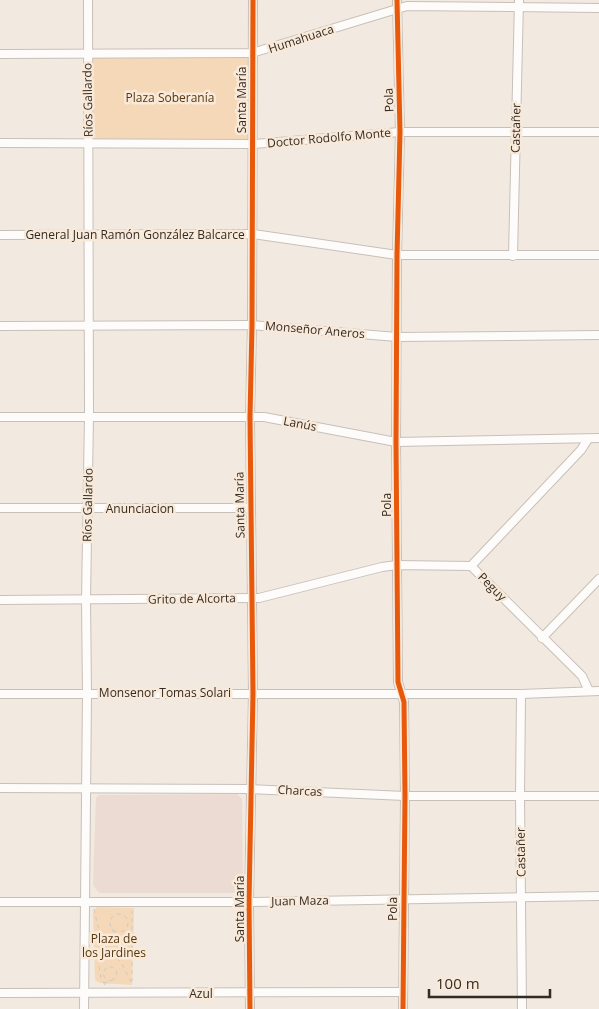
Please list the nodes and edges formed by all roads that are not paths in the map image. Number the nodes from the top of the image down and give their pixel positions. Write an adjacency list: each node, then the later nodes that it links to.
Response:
1 (88, 0): 6 (street, Ríos Gallardo)
2 (253, 0): 7 (street, Santa María)
3 (396, 4): 4 (street, Humahuaca); 7 (street, Humahuaca); 9 (street, Pola)
4 (519, 4): 5 (street, Humahuaca); 10 (street, Castañer)
5 (599, 8)
6 (88, 53): 7 (street, Humahuaca); 8 (street, Humahuaca); 13 (street, Ríos Gallardo)
7 (252, 53): 14 (street, Santa María)
8 (0, 54)
9 (400, 132): 10 (street, Doctor Rodolfo Monte); 14 (street, Doctor Rodolfo Monte); 18 (street, Pola)
10 (516, 132): 11 (street, Doctor Rodolfo Monte); 20 (street, Castañer)
11 (599, 132)
12 (0, 143): 13 (street, Doctor Rodolfo Monte)
13 (89, 143): 14 (street, Doctor Rodolfo Monte); 15 (street, Ríos Gallardo)
14 (252, 144): 16 (street, Santa María)
15 (87, 234): 16 (street, General Juan Ramón González Balcarce); 17 (street, General Juan Ramón González Balcarce); 23 (street, Ríos Gallardo)
16 (253, 234): 18 (street, General Juan Ramón González Balcarce); 21 (street, Santa María)
17 (0, 235)
18 (397, 255): 20 (street, General Juan Ramón González Balcarce); 25 (street, Pola)
19 (599, 255): 20 (street, General Juan Ramón González Balcarce)
20 (513, 256)
21 (252, 325): 23 (street, Monseñor Aneros); 25 (street, Monseñor Aneros); 28 (street, Santa María)
22 (0, 326): 23 (street, Monseñor Aneros)
23 (88, 326): 26 (street, Ríos Gallardo)
24 (599, 335): 25 (street, Monseñor Aneros)
25 (397, 337): 31 (street, Pola)
26 (88, 416): 27 (street, Lanús); 28 (street, Lanús); 34 (street, Ríos Gallardo)
27 (0, 417)
28 (250, 417): 31 (street, Lanús); 33 (street, Santa María)
29 (599, 438): 30 (street, Lanús)
30 (588, 439): 31 (street, Lanús); 36 (street, Peguy)
31 (396, 442): 35 (street, Pola)
32 (0, 508): 34 (street, Anunciacion)
33 (250, 508): 34 (street, Anunciacion); 38 (street, Santa María)
34 (88, 509): 40 (street, Ríos Gallardo)
35 (397, 565): 36 (street, Grito de Alcorta); 38 (street, Grito de Alcorta); 47 (street, Pola)
36 (471, 566): 41 (street, Peguy)
37 (599, 579): 41 (street)
38 (251, 598): 40 (street, Grito de Alcorta); 44 (street, Santa María)
39 (0, 600): 40 (street, Grito de Alcorta)
40 (86, 600): 46 (street, Ríos Gallardo)
41 (542, 638): 42 (street, Peguy)
42 (589, 691): 43 (street, Monsenor Tomas Solari); 48 (street, Monsenor Tomas Solari)
43 (599, 691)
44 (253, 693): 46 (street, Monsenor Tomas Solari); 47 (street, Monsenor Tomas Solari); 51 (street, Santa María)
45 (0, 694): 46 (street, Monsenor Tomas Solari)
46 (87, 694): 50 (street, Ríos Gallardo)
47 (401, 694): 48 (street, Monsenor Tomas Solari); 52 (street, Pola)
48 (521, 694): 53 (street, Castañer)
49 (0, 788): 50 (street, Charcas)
50 (86, 788): 51 (street, Charcas); 58 (street, Ríos Gallardo)
51 (250, 789): 52 (street, Charcas); 60 (street, Santa María)
52 (405, 796): 53 (street, Charcas); 57 (street, Pola)
53 (520, 796): 54 (street, Charcas); 55 (street, Castañer)
54 (599, 796)
55 (522, 896): 56 (street, Juan Maza); 57 (street, Juan Maza); 68 (street, Castañer)
56 (599, 896)
57 (403, 899): 60 (street, Juan Maza); 61 (street, Pola)
58 (89, 901): 59 (street, Juan Maza); 60 (street, Juan Maza); 63 (street, Ríos Gallardo)
59 (0, 902)
60 (249, 902): 64 (street, Santa María)
61 (403, 992): 64 (street, Azul); 67 (street, Pola)
62 (0, 994): 63 (street, Azul)
63 (84, 994): 64 (street, Azul); 65 (street, Ríos Gallardo)
64 (250, 994): 66 (street, Santa María)
65 (84, 1009)
66 (250, 1009)
67 (403, 1009)
68 (522, 1009)

